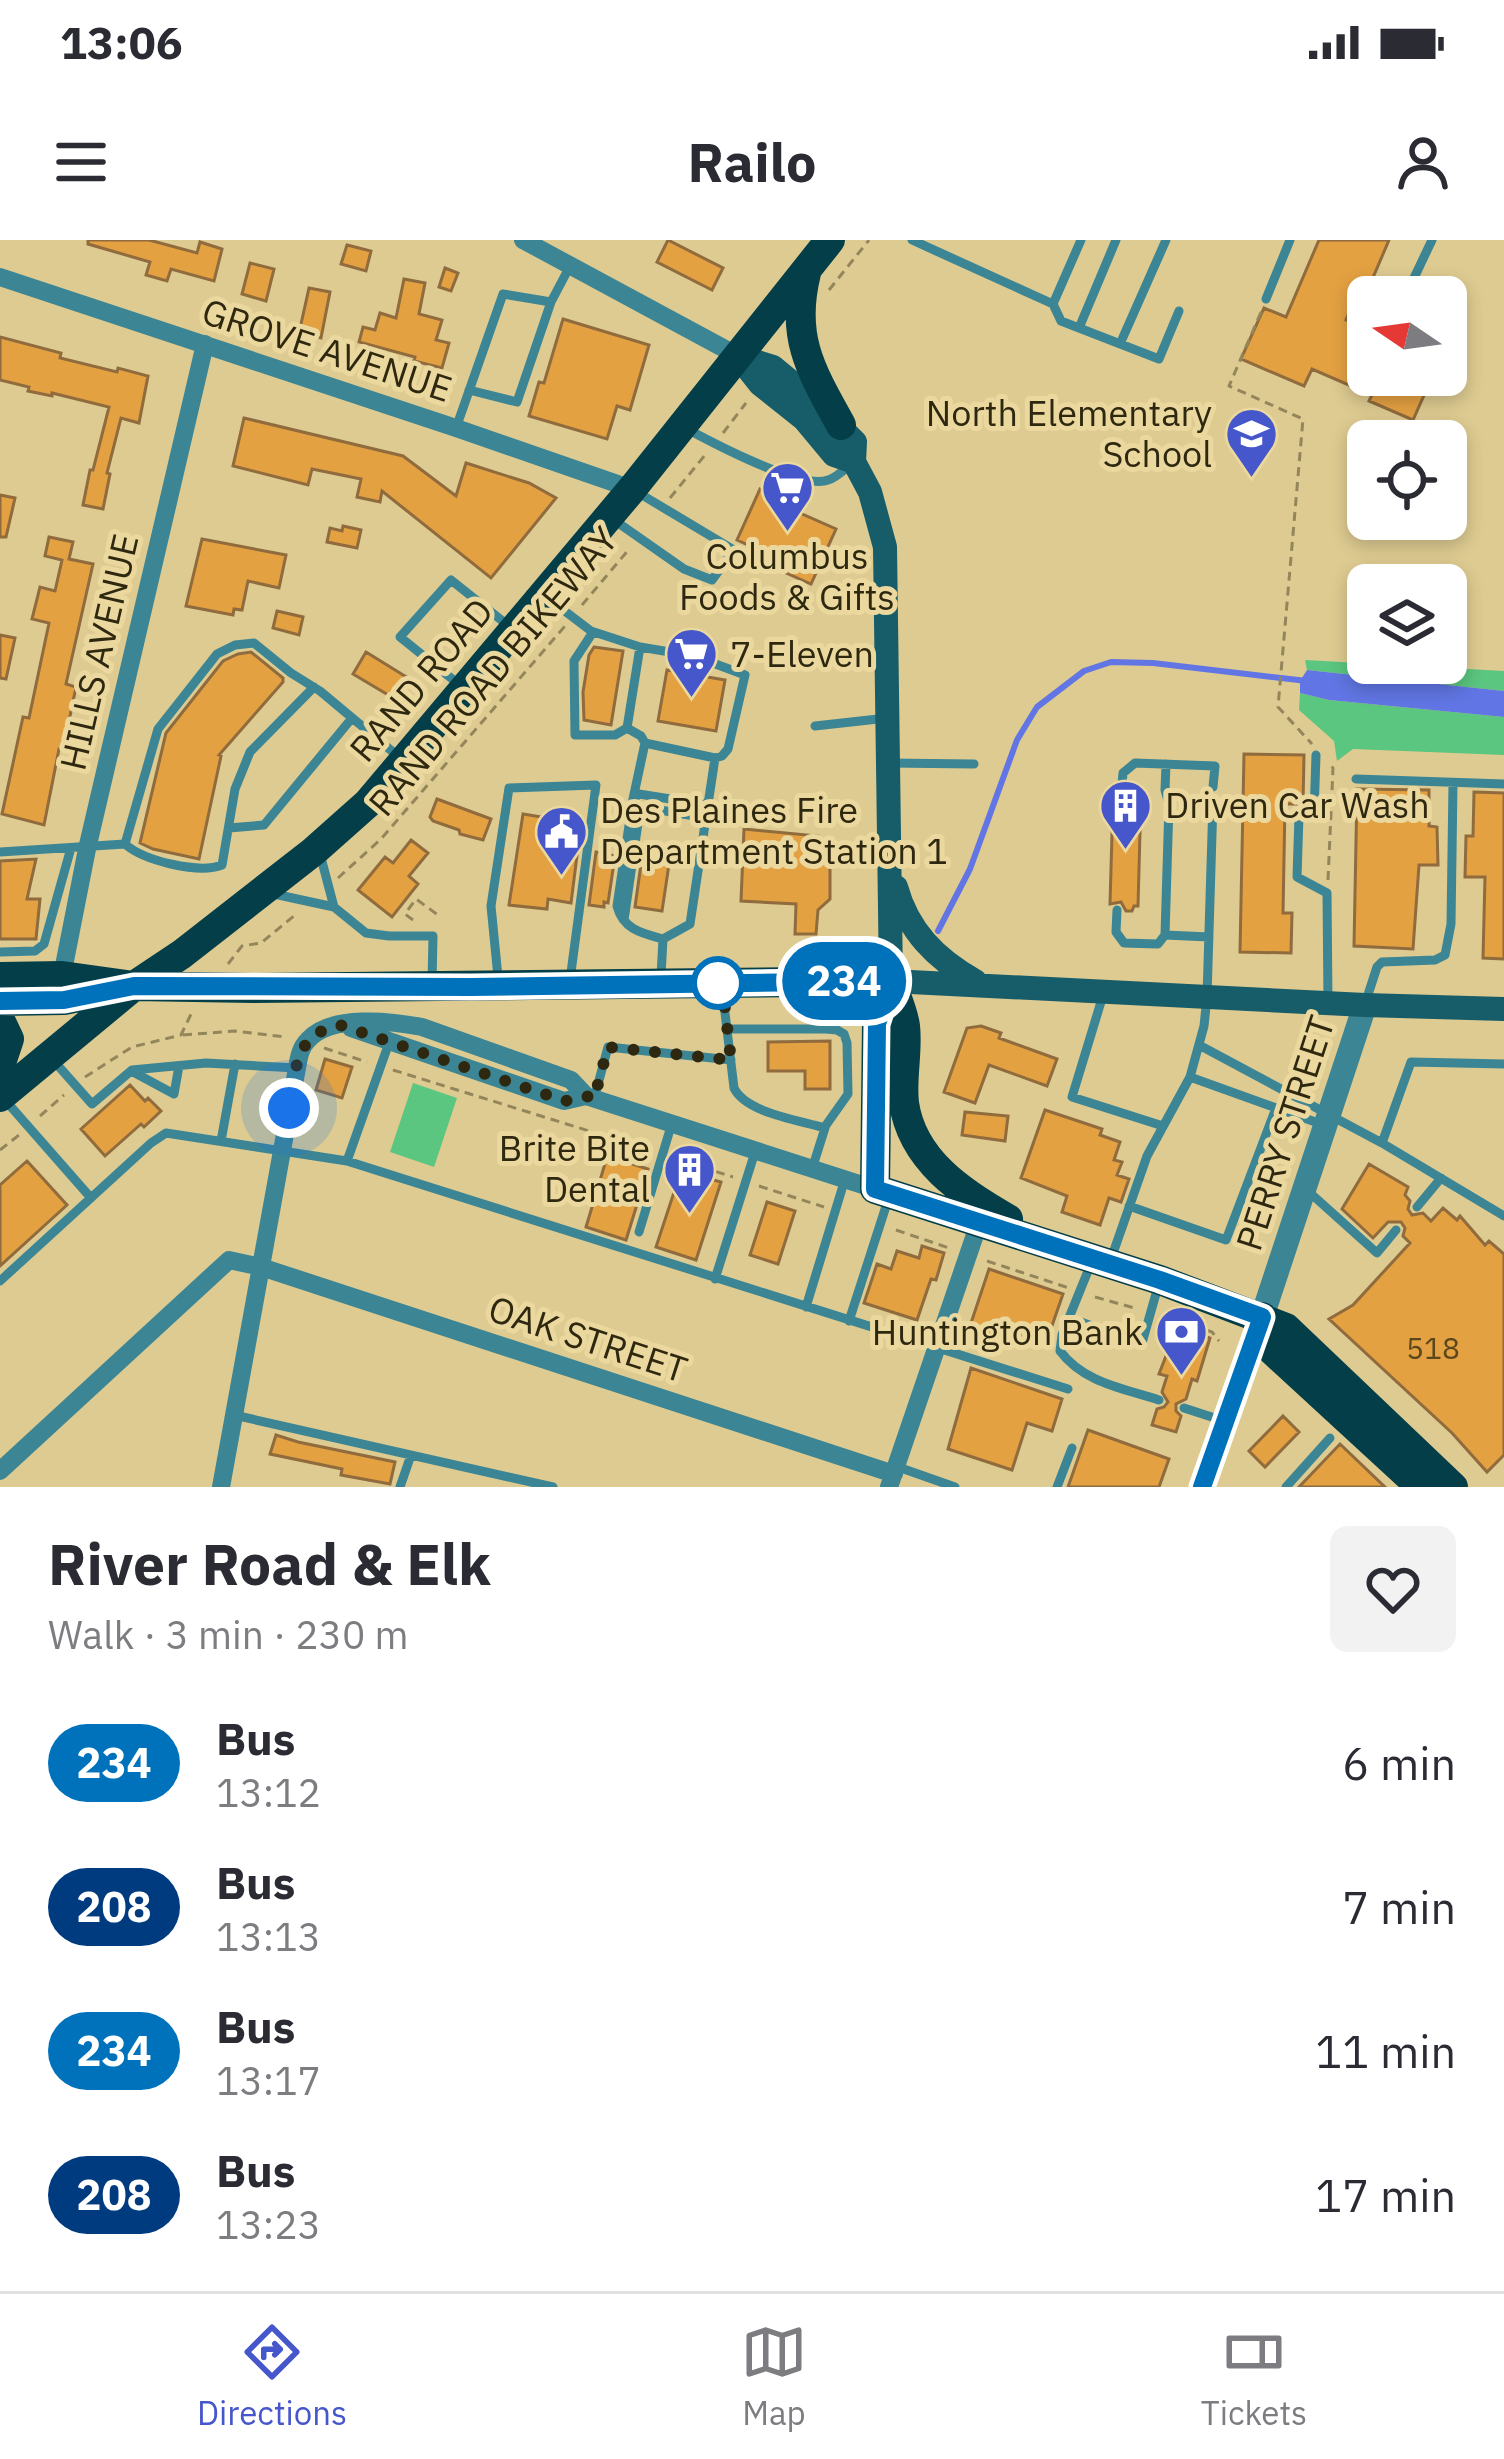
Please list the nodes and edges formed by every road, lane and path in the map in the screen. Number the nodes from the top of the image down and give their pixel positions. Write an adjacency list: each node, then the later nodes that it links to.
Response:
1 (523, 240): 10 (street)
2 (830, 240): 11 (main road, RAND ROAD)
3 (869, 240): 14 (path)
4 (912, 240): 17 (lane)
5 (1082, 240): 17 (lane)
6 (1116, 240): 19 (lane)
7 (1166, 240): 21 (lane)
8 (1290, 240): 15 (lane)
9 (1432, 240): 12 (lane)
10 (570, 266): 16 (lane); 22 (street)
11 (806, 270): 22 (main road, RAND ROAD); 25 (main road)
12 (1415, 276)
13 (0, 278): 20 (street, GROVE AVENUE)
14 (824, 298)
15 (1266, 299): 41 (path)
16 (550, 302): 23 (lane); 23 (lane)
17 (1053, 304): 19 (lane)
18 (1179, 311): 21 (lane)
19 (1079, 328): 21 (lane)
20 (205, 344): 27 (street, GROVE AVENUE); 65 (street, HILLS AVENUE)
21 (1120, 344)
22 (738, 356): 25 (main road); 26 (main road, RAND ROAD); 29 (main road)
23 (469, 390): 27 (lane)
24 (753, 394): 28 (path, RAND ROAD BIKEWAY)
25 (841, 425): 29 (main road)
26 (683, 426): 28 (lane); 30 (main road, RAND ROAD)
27 (456, 428): 30 (street, GROVE AVENUE)
28 (714, 444): 29 (lane); 31 (path, RAND ROAD BIKEWAY)
29 (854, 462): 43 (main road)
30 (632, 489): 31 (lane); 32 (main road, RAND ROAD)
31 (661, 509): 33 (lane)
32 (609, 517): 33 (lane); 34 (main road, RAND ROAD)
33 (638, 537): 35 (path, RAND ROAD BIKEWAY)
34 (544, 595): 35 (lane); 36 (main road, RAND ROAD)
35 (573, 617): 37 (lane); 68 (path, RAND ROAD BIKEWAY)
36 (514, 631): 40 (main road, RAND ROAD); 40 (lane)
37 (593, 632): 38 (lane); 45 (lane)
38 (640, 647): 45 (lane); 48 (lane)
39 (314, 687): 42 (lane); 62 (lane); 63 (lane)
40 (465, 689): 49 (main road, RAND ROAD)
41 (1280, 691)
42 (352, 718): 49 (lane); 62 (lane)
43 (887, 718): 44 (lane); 50 (main road)
44 (815, 726)
45 (627, 728): 46 (lane)
46 (645, 743): 48 (lane); 58 (lane)
47 (1316, 755): 94 (lane)
48 (715, 758): 60 (lane)
49 (404, 761): 64 (main road, RAND ROAD)
50 (888, 763): 51 (lane); 67 (main road)
51 (974, 764)
52 (1166, 764): 56 (lane); 57 (lane); 77 (lane)
53 (1356, 779): 54 (lane)
54 (1454, 783): 55 (lane); 95 (lane)
55 (1504, 784)
56 (1214, 787)
57 (1121, 795)
58 (633, 799): 60 (lane); 76 (lane)
59 (1214, 801): 79 (lane)
60 (708, 805): 61 (lane)
61 (706, 818): 76 (lane); 80 (lane)
62 (229, 828): 63 (lane)
63 (125, 844): 65 (lane)
64 (318, 847): 68 (lane); 69 (main road, RAND ROAD)
65 (79, 848): 66 (lane); 82 (lane); 83 (street, HILLS AVENUE)
66 (0, 852)
67 (890, 865): 84 (main road); 87 (main road)
68 (327, 888): 73 (lane)
69 (263, 891): 70 (lane); 88 (main road, RAND ROAD)
70 (311, 902): 73 (lane); 81 (path)
71 (404, 902): 72 (path)
72 (410, 906): 75 (path); 78 (path)
73 (334, 907): 78 (lane)
74 (1117, 910): 77 (lane)
75 (438, 915)
76 (624, 922): 80 (lane)
77 (1165, 935): 79 (lane)
78 (433, 936): 90 (lane)
79 (1209, 937): 93 (lane)
80 (663, 939): 86 (lane)
81 (242, 946)
82 (5, 972): 83 (main road); 88 (main road)
83 (62, 976): 88 (main road)
84 (891, 981): 85 (main road); 87 (main road); 136 (main road); 146 (main road)
85 (722, 983): 86 (main road); 100 (lane)
86 (660, 984): 89 (main road)
87 (982, 985): 92 (main road)
88 (134, 986): 90 (main road); 105 (main road, RAND ROAD)
89 (569, 986): 91 (main road); 91 (lane)
90 (432, 987): 91 (main road)
91 (499, 987)
92 (1105, 992): 93 (main road); 122 (lane)
93 (1207, 997): 94 (main road); 104 (lane)
94 (1328, 1003): 95 (main road)
95 (1364, 1005): 96 (main road); 119 (street, PERRY STREET)
96 (1504, 1009)
97 (189, 1016): 101 (path)
98 (0, 1020): 109 (main road)
99 (340, 1025): 102 (street); 103 (street); 117 (street)
100 (727, 1030): 106 (lane); 123 (lane)
101 (181, 1035): 103 (path); 115 (path)
102 (390, 1040): 111 (lane); 117 (street)
103 (306, 1042): 111 (path); 112 (street)
104 (1198, 1045): 114 (lane); 119 (lane)
105 (50, 1056): 115 (lane); 116 (main road, RAND ROAD)
106 (731, 1060): 117 (lane); 123 (lane)
107 (235, 1064): 110 (lane); 112 (lane); 124 (lane)
108 (1504, 1064): 125 (lane)
109 (0, 1066)
110 (179, 1066): 113 (lane); 113 (lane)
111 (381, 1066): 129 (path); 130 (lane)
112 (297, 1067): 126 (street)
113 (132, 1070): 115 (lane)
114 (1190, 1077): 118 (lane); 122 (lane)
115 (76, 1085): 121 (path)
116 (1, 1096): 121 (lane)
117 (590, 1097): 120 (street)
118 (1276, 1108): 119 (lane); 138 (lane)
119 (1328, 1120): 125 (lane); 135 (street, PERRY STREET)
120 (672, 1123): 128 (street); 129 (lane)
121 (28, 1126): 127 (path); 137 (lane)
122 (1162, 1126): 138 (lane)
123 (824, 1128): 131 (lane)
124 (220, 1141): 126 (lane); 137 (lane)
125 (1382, 1143): 132 (lane)
126 (282, 1149): 130 (lane); 149 (street)
127 (0, 1150)
128 (756, 1150): 131 (street); 134 (lane)
129 (662, 1154): 134 (path); 145 (lane)
130 (347, 1161): 150 (lane)
131 (812, 1169): 133 (street)
132 (1441, 1178): 139 (lane); 141 (lane)
133 (845, 1179): 136 (street); 140 (lane)
134 (746, 1181): 140 (path); 150 (lane)
135 (1305, 1189): 144 (lane); 156 (street, PERRY STREET)
136 (882, 1192): 142 (main road); 143 (lane)
137 (91, 1198): 152 (lane)
138 (1129, 1206): 148 (lane)
139 (1417, 1207)
140 (835, 1210): 154 (lane)
141 (1504, 1216)
142 (980, 1223): 146 (main road); 147 (street)
143 (880, 1225): 147 (path); 158 (lane)
144 (1396, 1230)
145 (639, 1232)
146 (1060, 1249): 148 (main road)
147 (969, 1255): 153 (path); 160 (street)
148 (1101, 1262): 151 (main road); 153 (lane)
149 (261, 1267): 164 (street); 169 (street); 170 (street, OAK STREET)
150 (715, 1279): 154 (lane)
151 (1160, 1280): 155 (lane); 156 (main road)
152 (0, 1281)
153 (1080, 1292): 155 (path); 157 (lane)
154 (806, 1307): 158 (lane)
155 (1150, 1313): 157 (lane); 159 (path)
156 (1262, 1317): 165 (street, PERRY STREET); 171 (main road); 179 (main road)
157 (1069, 1318): 162 (lane)
158 (849, 1321): 160 (lane)
159 (1219, 1341)
160 (937, 1349): 161 (lane); 170 (street)
161 (1068, 1389)
162 (1159, 1400)
163 (1184, 1408): 165 (lane)
164 (234, 1415): 168 (lane); 172 (street)
165 (1225, 1421): 177 (street, PERRY STREET)
166 (1330, 1438): 178 (lane)
167 (1072, 1448): 176 (lane)
168 (411, 1455): 173 (lane); 174 (lane)
169 (0, 1471)
170 (893, 1476): 175 (lane)
171 (1411, 1479)
172 (221, 1487)
173 (400, 1487)
174 (554, 1487)
175 (955, 1487)
176 (1058, 1487)
177 (1202, 1487)
178 (1286, 1487)
179 (1454, 1487)

